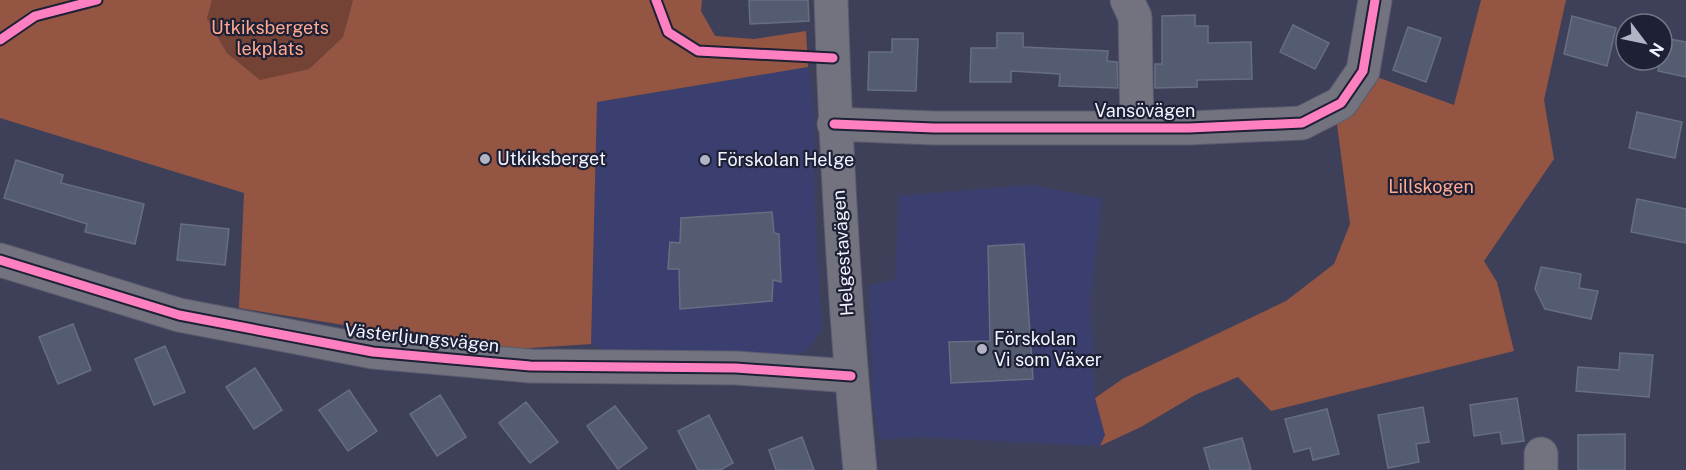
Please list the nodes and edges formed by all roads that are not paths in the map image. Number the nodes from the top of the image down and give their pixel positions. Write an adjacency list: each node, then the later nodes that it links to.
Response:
1 (831, 0): 4 (street, Helgestavägen)
2 (1127, 0): 5 (street)
3 (1375, 0): 5 (street, Vansövägen)
4 (834, 124): 5 (street, Vansövägen); 7 (street, Helgestavägen)
5 (1137, 128)
6 (0, 260): 7 (street, Västerljungsvägen)
7 (851, 376): 8 (street, Helgestavägen)
8 (860, 470)

